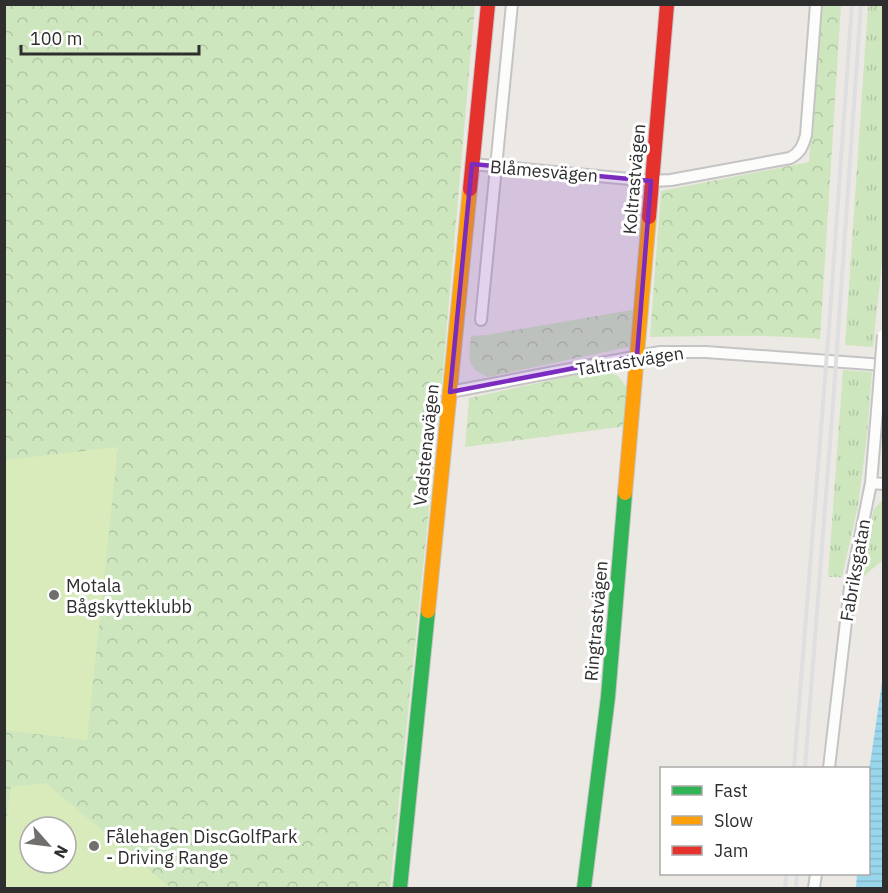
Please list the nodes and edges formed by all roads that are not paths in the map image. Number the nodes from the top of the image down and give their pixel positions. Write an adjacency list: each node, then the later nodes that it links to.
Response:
1 (488, 4): 5 (street, Vadstenavägen)
2 (512, 4): 6 (street)
3 (667, 4): 7 (street, Koltrastvägen)
4 (816, 4): 7 (street, Blåmesvägen)
5 (472, 164): 6 (street, Blåmesvägen); 12 (street, Vadstenavägen)
6 (496, 166): 7 (street, Blåmesvägen); 8 (street)
7 (651, 181): 10 (street, Koltrastvägen)
8 (482, 320)
9 (884, 335): 13 (street, Fabriksgatan, bridge)
10 (637, 356): 11 (street, Taltrastvägen); 12 (street, Taltrastvägen); 17 (street, Ringtrastvägen)
11 (884, 366)
12 (450, 392): 16 (street, Vadstenavägen)
13 (871, 483): 14 (street); 15 (street, Fabriksgatan)
14 (884, 484)
15 (829, 767)
16 (400, 888)
17 (584, 888)

